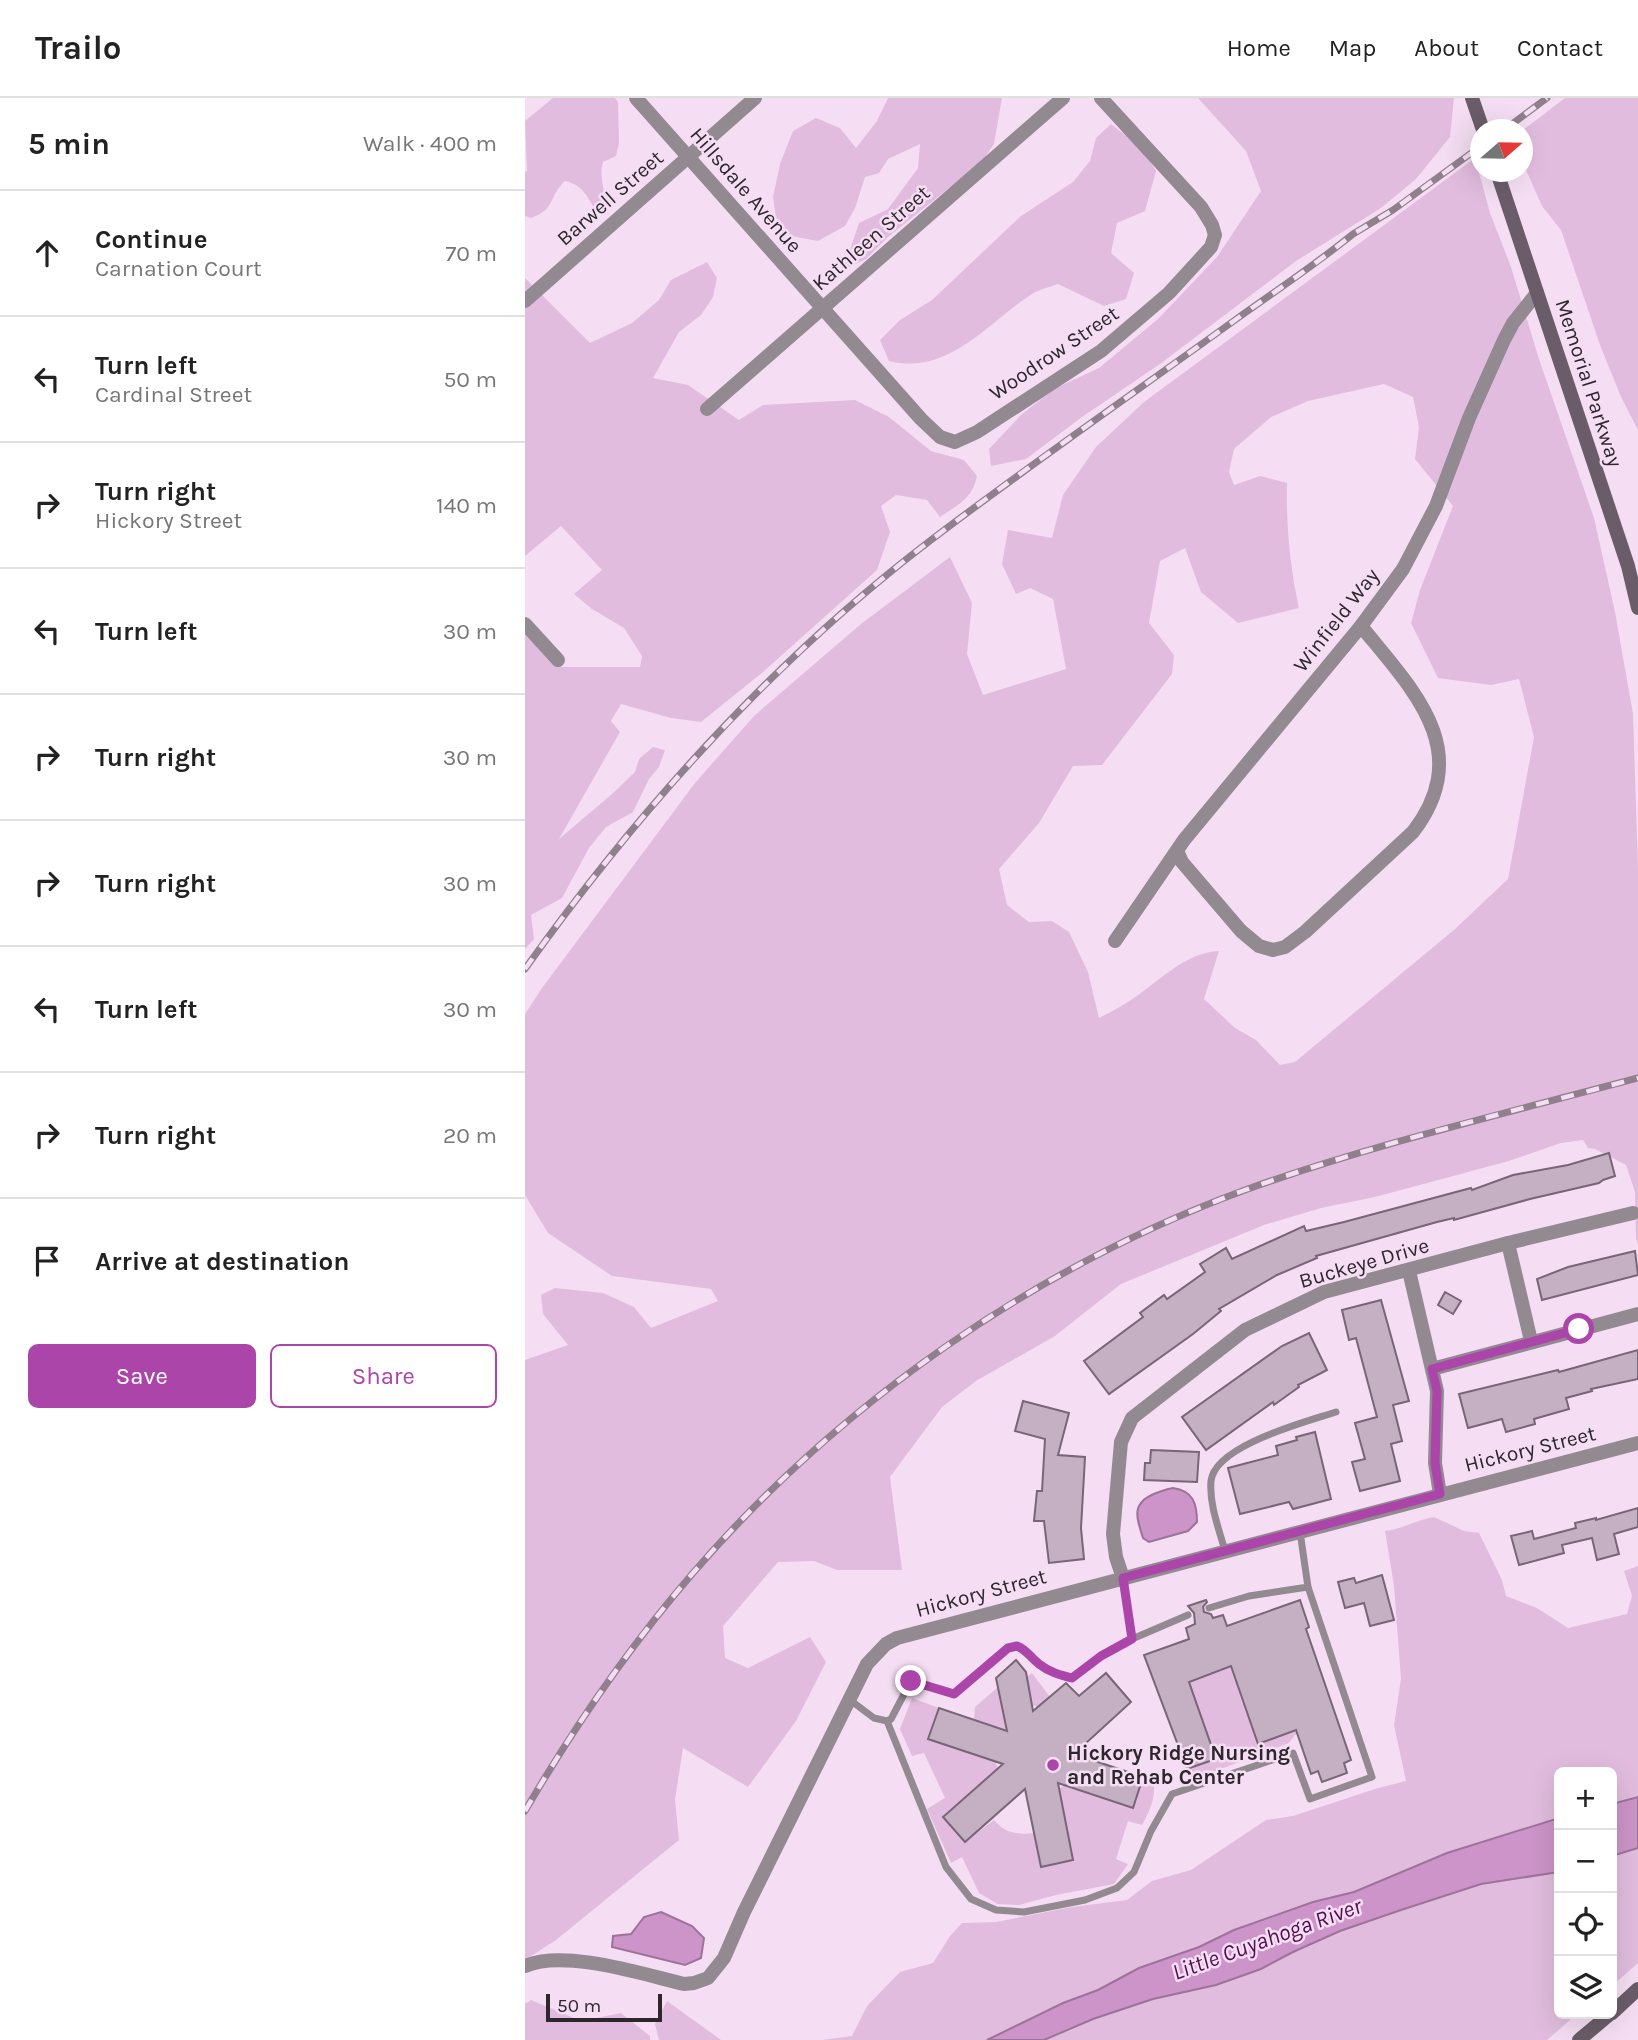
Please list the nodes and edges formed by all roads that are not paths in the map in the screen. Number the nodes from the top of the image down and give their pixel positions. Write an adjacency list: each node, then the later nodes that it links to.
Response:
1 (636, 98): 7 (street, Hillsdale Avenue)
2 (755, 98): 7 (street, Barwell Street)
3 (1063, 98): 11 (street, Kathleen Street)
4 (1101, 98): 12 (street, Woodrow Street)
5 (1472, 98): 6 (main road)
6 (1479, 119)
7 (688, 157): 10 (street, Barwell Street); 11 (street, Hillsdale Avenue)
8 (1500, 182): 9 (main road, Memorial Parkway)
9 (1537, 293): 14 (main road, Memorial Parkway); 16 (street, Winfield Way)
10 (525, 301)
11 (822, 308): 12 (street, Hillsdale Avenue); 13 (street, Kathleen Street)
12 (909, 404)
13 (707, 409)
14 (1638, 608)
15 (525, 624): 17 (street)
16 (1360, 626): 18 (street, Winfield Way); 18 (street)
17 (558, 660)
18 (1177, 851): 19 (street, Winfield Way)
19 (1115, 941)
20 (1633, 1213): 21 (street, Buckeye Drive)
21 (1509, 1243): 22 (street, Buckeye Drive); 24 (street)
22 (1409, 1271): 25 (street); 31 (street, Buckeye Drive)
23 (1638, 1314): 24 (street)
24 (1531, 1341): 25 (street)
25 (1432, 1369): 28 (street)
26 (1336, 1412): 30 (lane)
27 (1638, 1443): 28 (street, Hickory Street)
28 (1440, 1494): 29 (street, Hickory Street)
29 (1300, 1531): 30 (street, Hickory Street); 32 (lane)
30 (1225, 1551): 31 (street, Hickory Street)
31 (1123, 1578): 35 (lane); 36 (street, Hickory Street)
32 (1308, 1587): 33 (lane); 37 (lane)
33 (1209, 1608)
34 (1188, 1615): 35 (lane)
35 (1132, 1639): 37 (lane)
36 (849, 1700): 37 (lane); 38 (street, Hickory Street)
37 (887, 1721)
38 (525, 1966)
39 (1638, 1989): 40 (main road)
40 (1617, 2008)
41 (1604, 2019): 42 (main road)
42 (1579, 2040)

